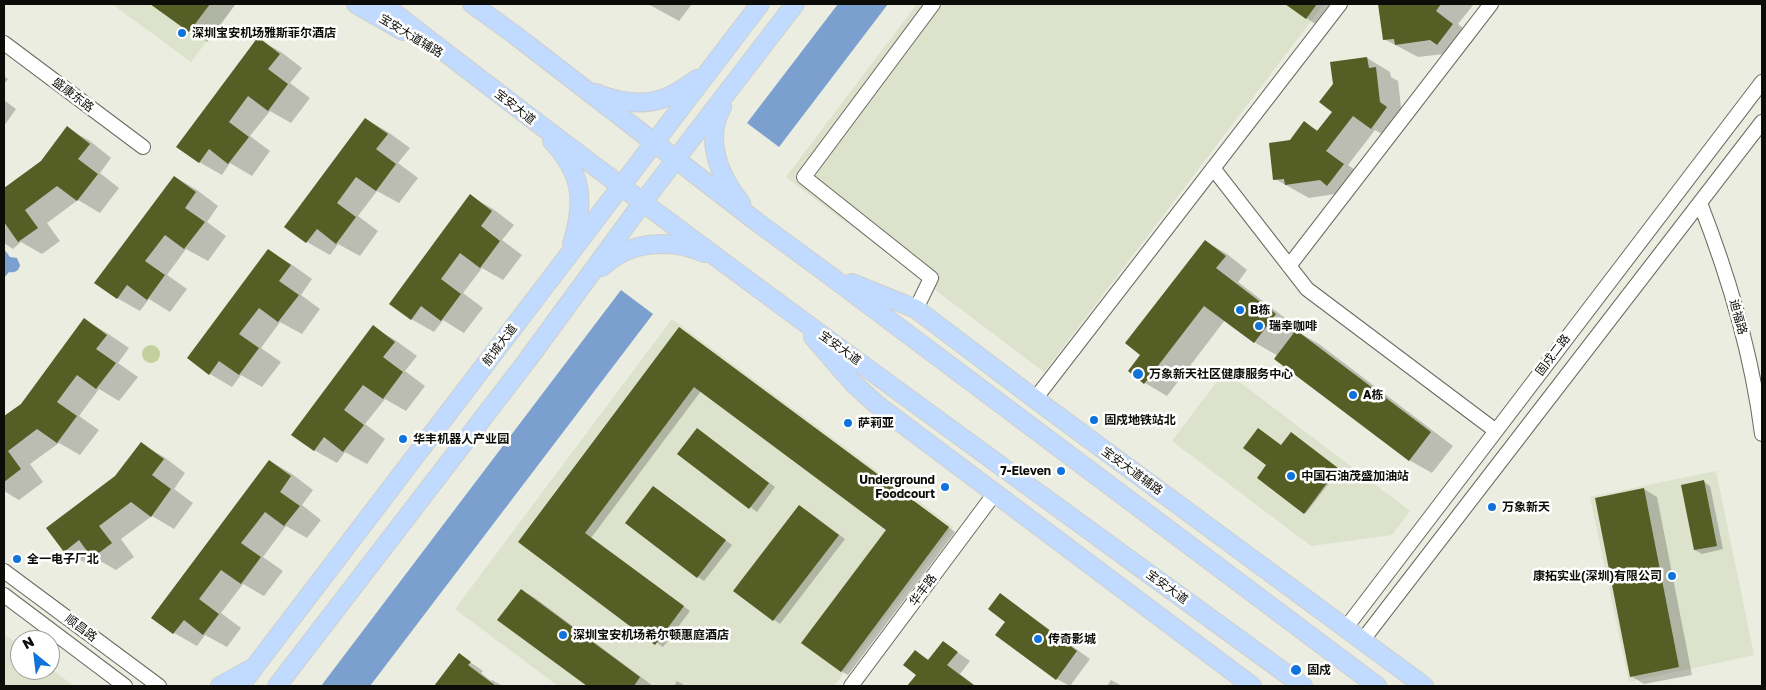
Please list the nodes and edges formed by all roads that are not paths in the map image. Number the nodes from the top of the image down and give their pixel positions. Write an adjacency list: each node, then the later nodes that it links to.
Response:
1 (356, 4): 12 (main road, 宝安大道辅路)
2 (383, 4): 12 (main road, 宝安大道)
3 (472, 4): 10 (main road)
4 (482, 4): 10 (main road)
5 (760, 4): 13 (main road, 航城大道)
6 (795, 4): 16 (main road)
7 (933, 4): 32 (street)
8 (1340, 4): 22 (street)
9 (1491, 4): 29 (street)
10 (515, 35): 15 (main road)
11 (4, 43): 20 (street, 盛康东路)
12 (465, 68): 17 (main road, 宝安大道)
13 (710, 70): 15 (main road); 19 (main road, 航城大道)
14 (1762, 82): 35 (street, 固戍二路)
15 (576, 83): 19 (main road)
16 (732, 86): 21 (main road); 26 (main road)
17 (535, 122): 23 (main road, 宝安大道); 27 (main road)
18 (1762, 122): 25 (street, 固戍二路)
19 (654, 143): 21 (main road); 23 (main road, 航城大道)
20 (143, 147)
21 (676, 161): 24 (main road); 26 (main road)
22 (1213, 168): 29 (street); 34 (street)
23 (622, 185): 24 (main road, 宝安大道); 27 (main road, 航城大道)
24 (643, 202): 28 (main road, 宝安大道); 31 (main road)
25 (1700, 203): 36 (street, 迪福路); 41 (street, 固戍二路)
26 (757, 222): 30 (main road)
27 (569, 254): 42 (main road, 航城大道)
28 (726, 264): 31 (main road); 33 (main road, 宝安大道)
29 (1289, 266): 35 (street)
30 (829, 274): 32 (main road, 宝安大道辅路); 51 (main road)
31 (584, 284): 47 (main road)
32 (916, 309): 34 (main road, 宝安大道辅路)
33 (791, 312): 37 (main road); 50 (main road, 宝安大道)
34 (1035, 400): 40 (main road, 宝安大道辅路)
35 (1496, 430): 40 (street, 固戍二路)
36 (1762, 434)
37 (995, 493): 48 (street, 华丰路); 49 (main road)
38 (4, 570): 44 (street, 顺昌路)
39 (4, 595): 43 (street, 顺昌路)
40 (1345, 628): 41 (main road, 宝安大道辅路)
41 (1362, 641): 52 (main road, 宝安大道辅路)
42 (256, 666): 45 (main road); 46 (main road, 航城大道)
43 (125, 686)
44 (159, 686)
45 (220, 686)
46 (240, 686)
47 (277, 686)
48 (851, 686)
49 (1252, 686)
50 (1303, 686)
51 (1377, 686)
52 (1424, 686)

